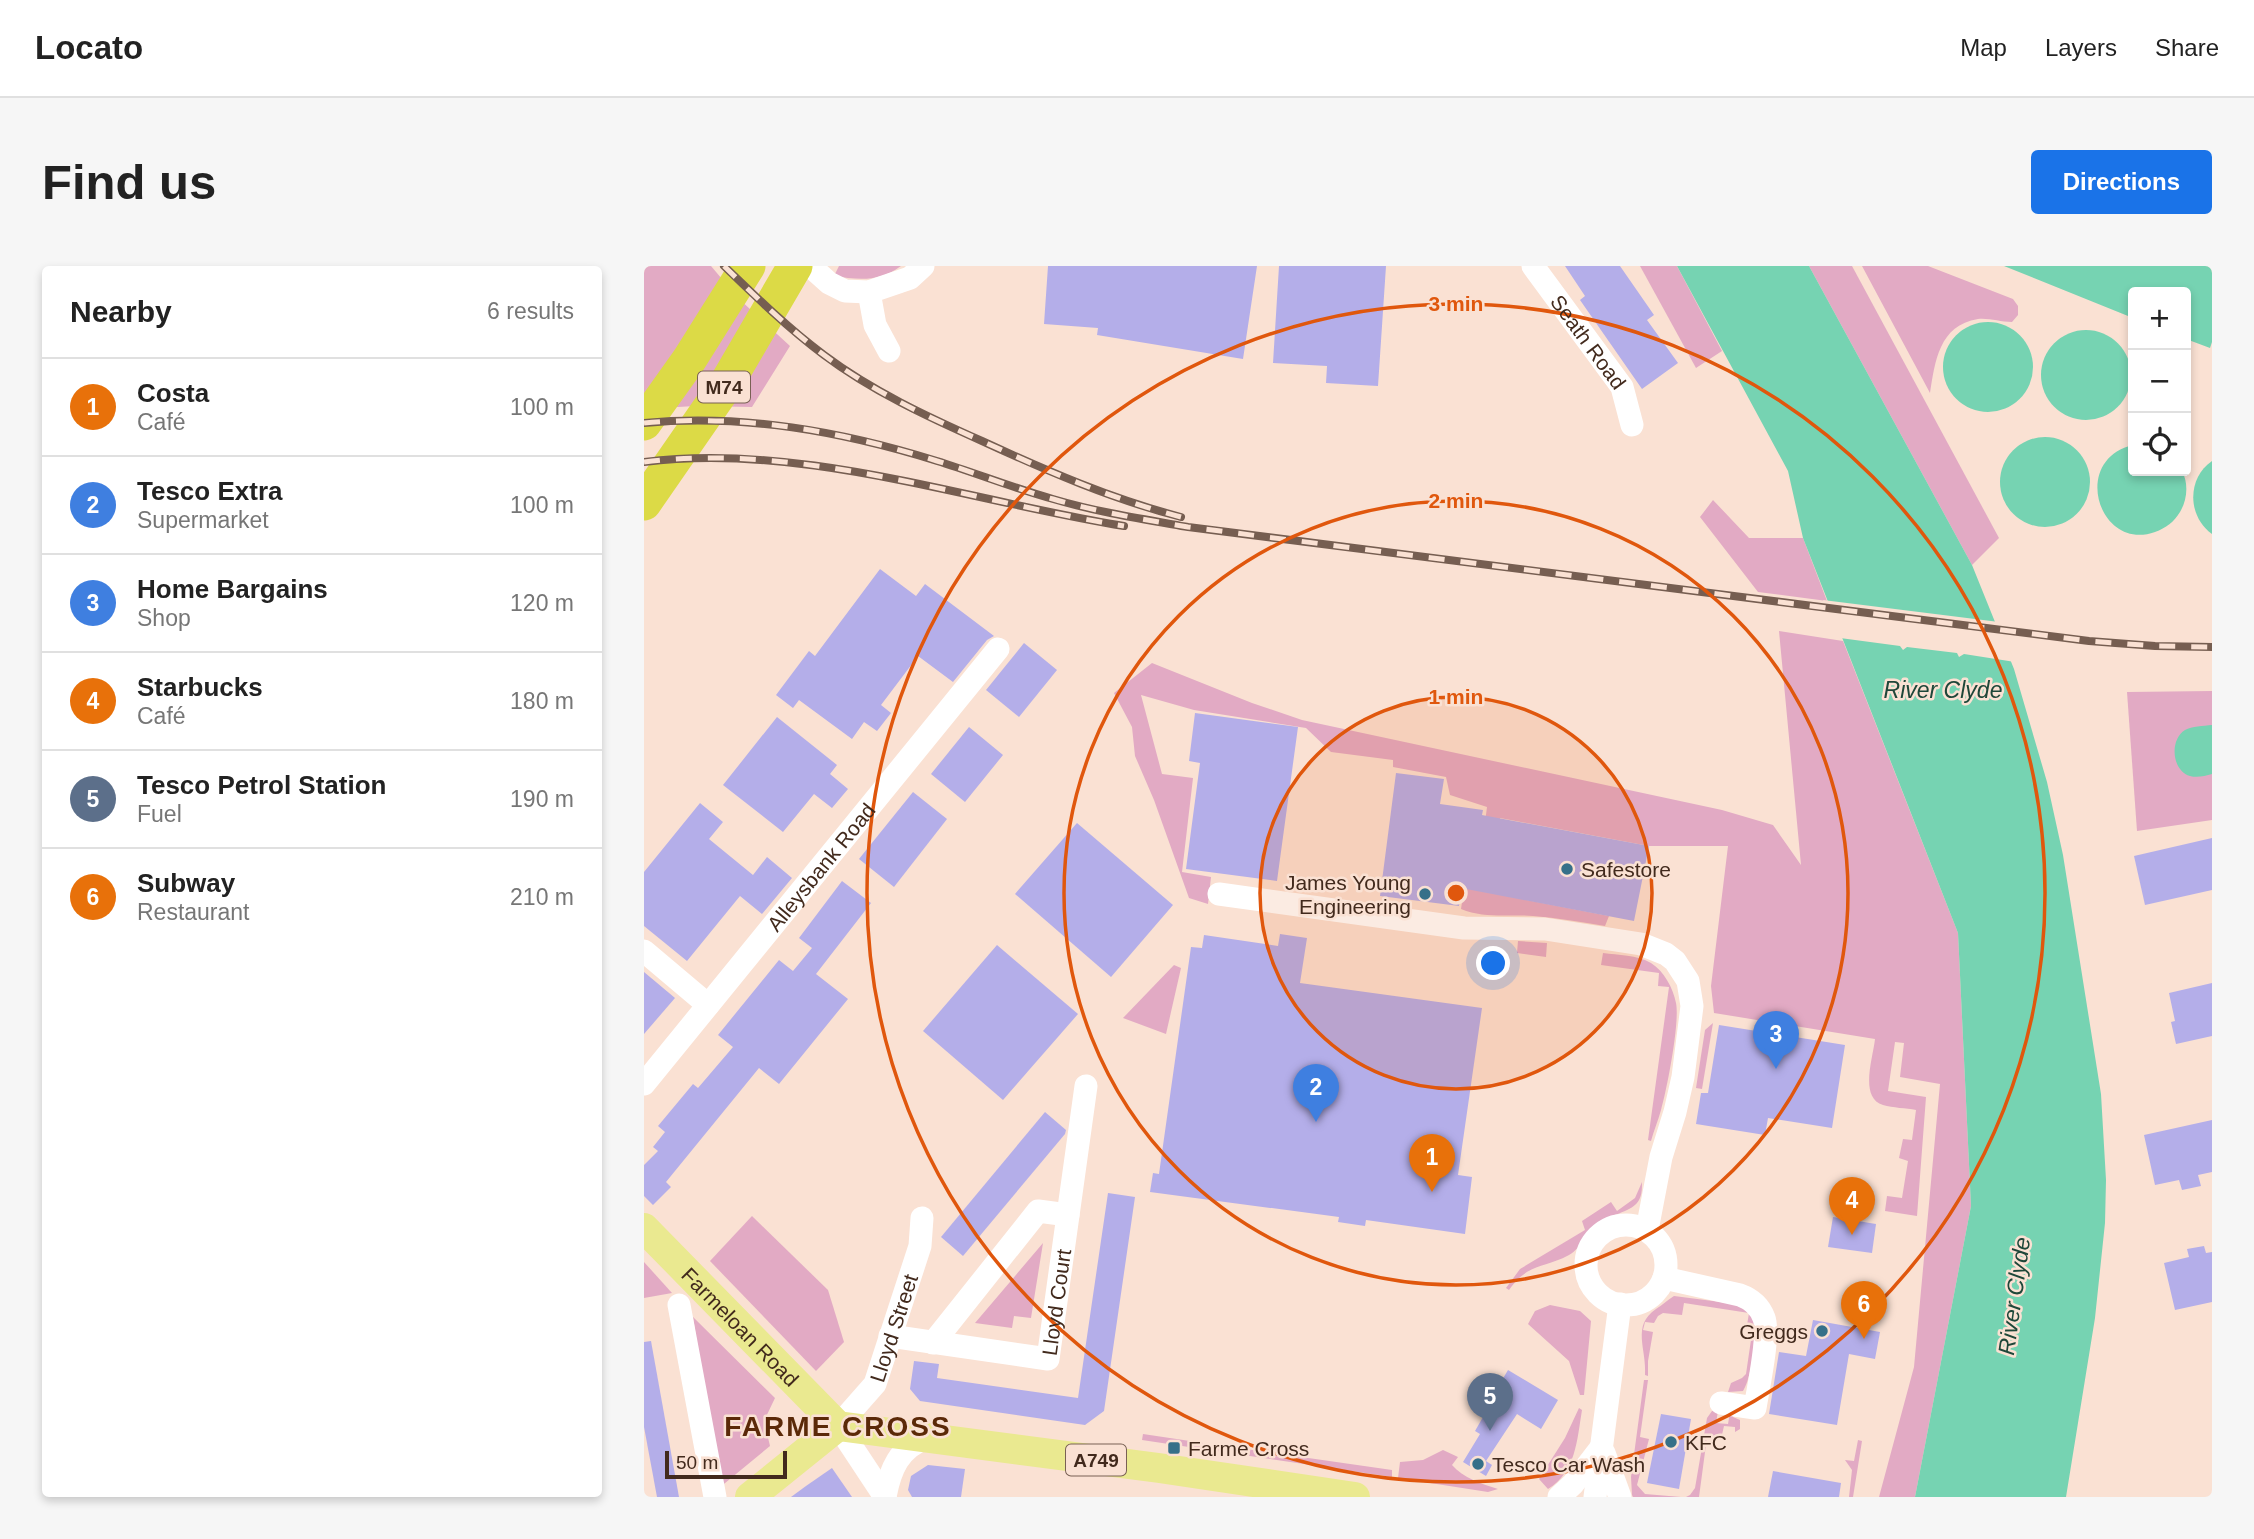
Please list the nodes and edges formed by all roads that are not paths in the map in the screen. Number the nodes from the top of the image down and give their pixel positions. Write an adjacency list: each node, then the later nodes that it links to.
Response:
1 (748, 266): 8 (highway, M74)
2 (795, 266): 10 (highway, M74)
3 (810, 266): 6 (street)
4 (923, 266): 6 (street)
5 (1533, 266): 9 (street, Seath Road)
6 (869, 292): 7 (street)
7 (889, 351)
8 (644, 424)
9 (1632, 425)
10 (644, 503)
11 (998, 649): 14 (street, Alleysbank Road)
12 (1219, 894): 20 (street)
13 (644, 951): 14 (street)
14 (708, 1005): 15 (street, Alleysbank Road)
15 (644, 1084)
16 (1086, 1086): 17 (street, Lloyd Court)
17 (1068, 1215): 25 (street, Lloyd Court); 25 (street, Lloyd Court)
18 (922, 1218): 24 (street, Lloyd Street)
19 (644, 1228): 27 (main road, Farmeloan Road)
20 (1647, 1230): 21 (street); 22 (street)
21 (1664, 1278): 22 (street); 26 (street)
22 (1620, 1304): 29 (street)
23 (679, 1305): 30 (street)
24 (890, 1336): 25 (street, Lloyd Court); 27 (street, Lloyd Street)
25 (933, 1343)
26 (1721, 1403)
27 (838, 1426): 28 (main road, A749); 31 (main road); 32 (street)
28 (927, 1438): 32 (street); 33 (main road, A749)
29 (1602, 1447): 34 (street); 35 (street); 36 (street)
30 (715, 1497)
31 (750, 1497)
32 (885, 1497)
33 (1355, 1497)
34 (1559, 1497)
35 (1595, 1497)
36 (1620, 1497)

